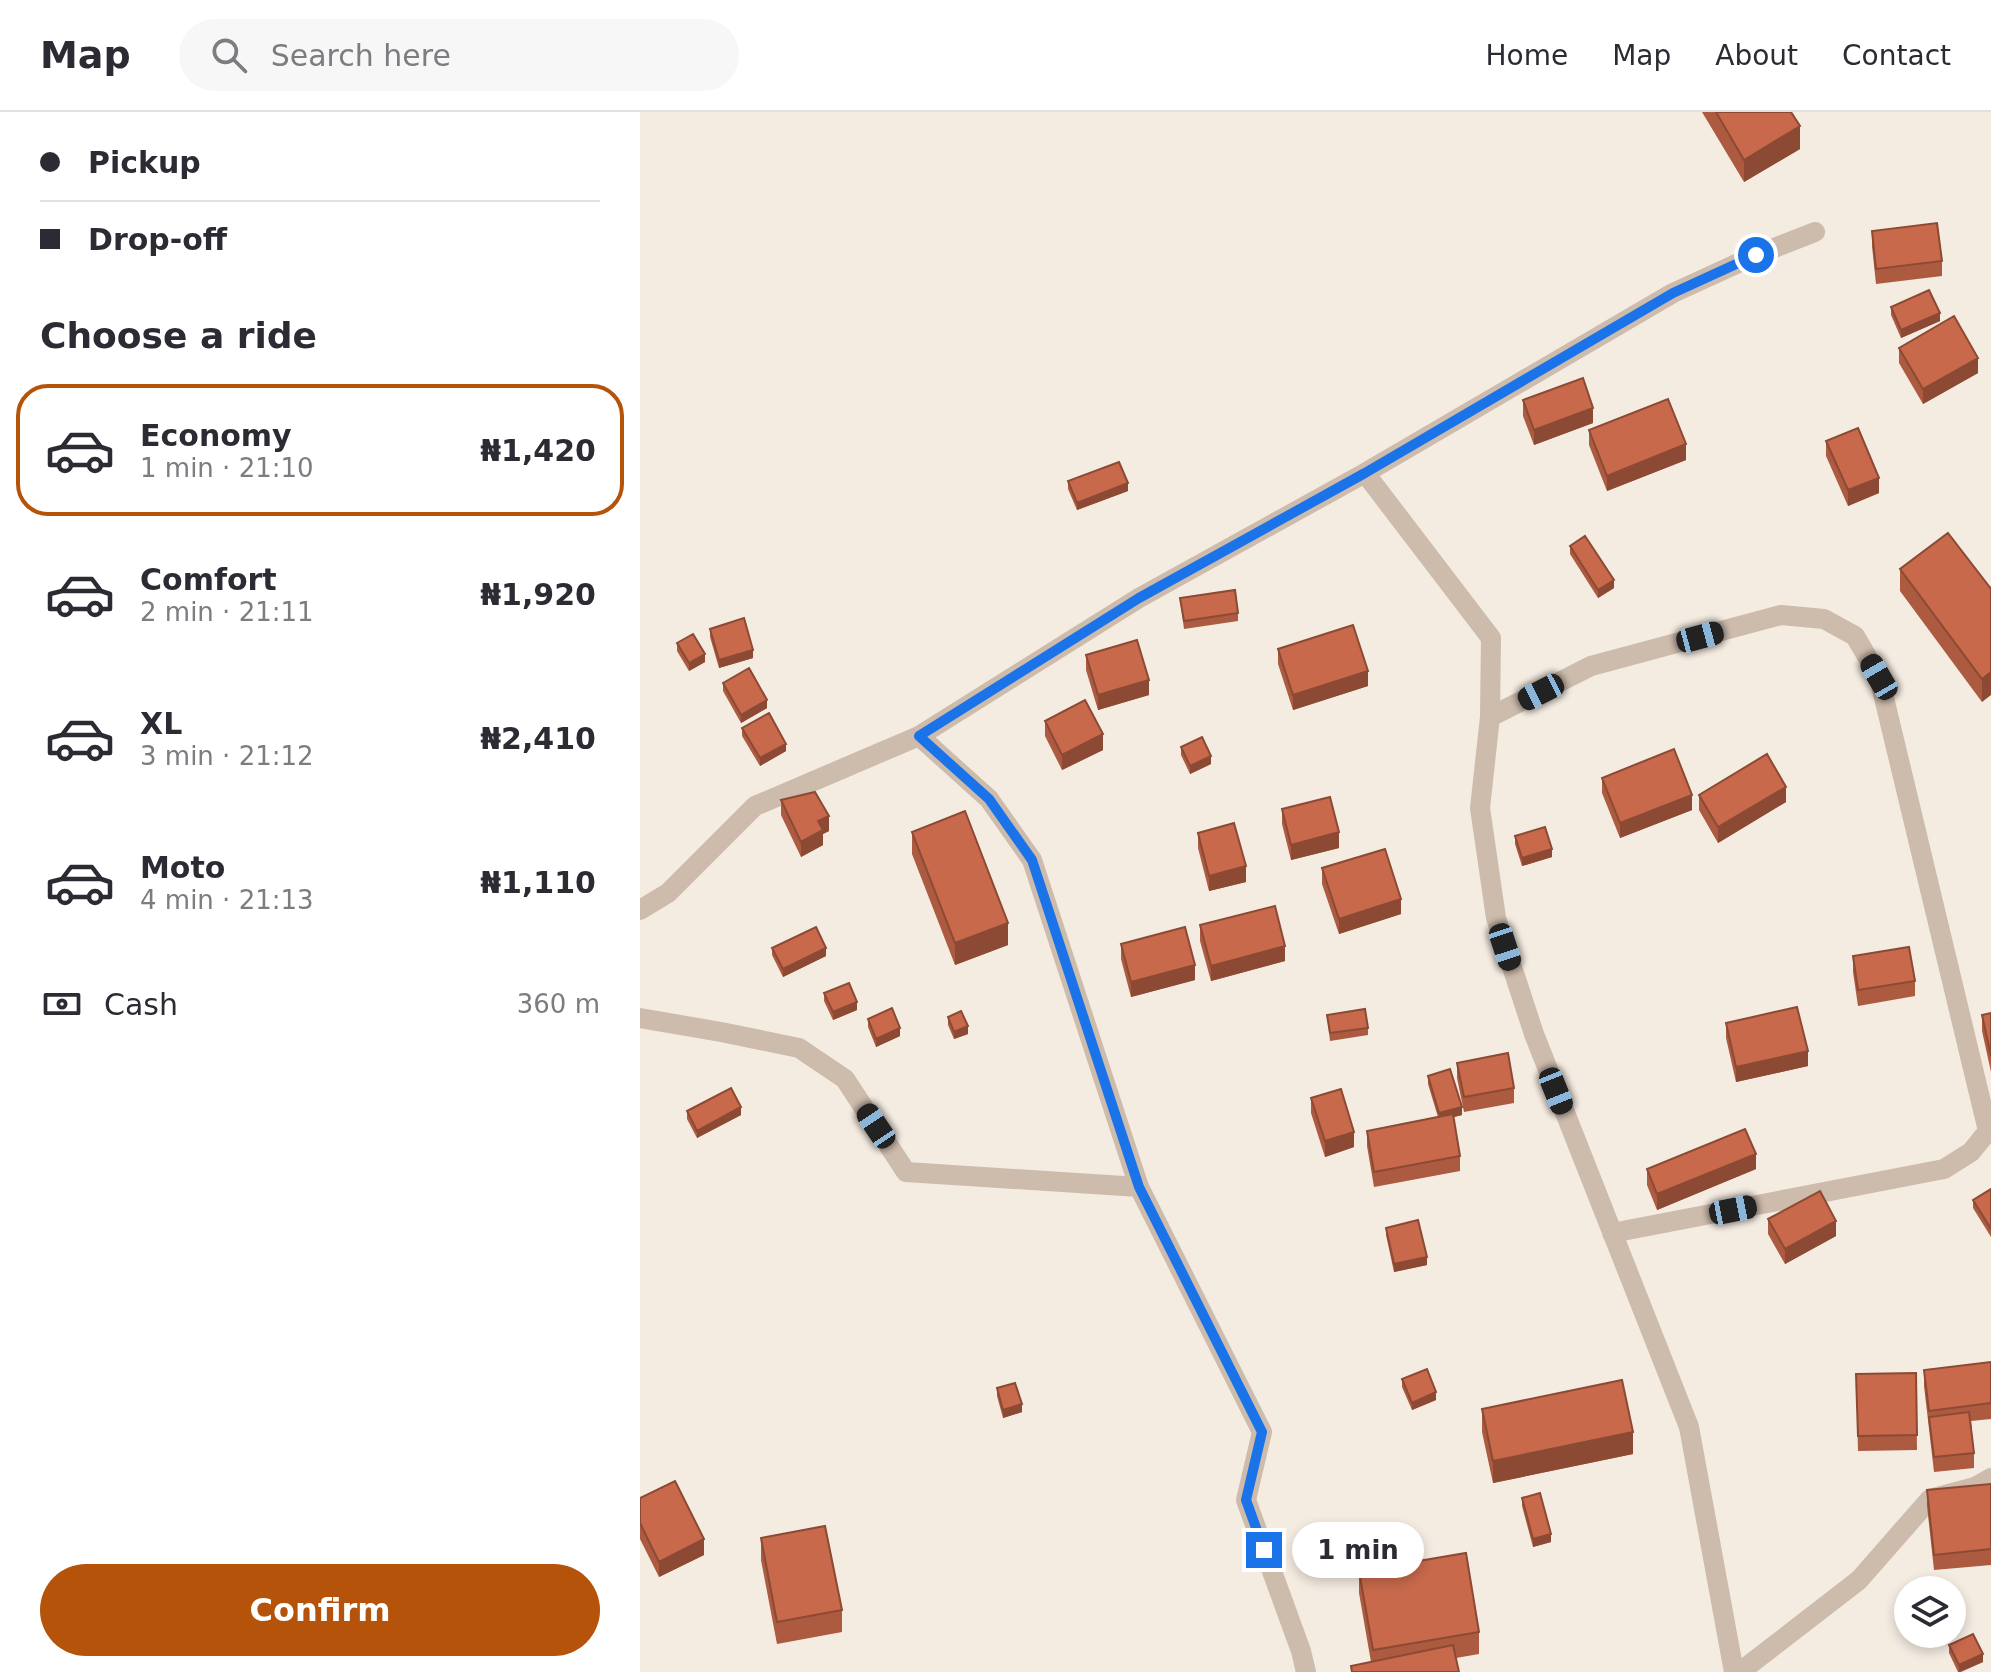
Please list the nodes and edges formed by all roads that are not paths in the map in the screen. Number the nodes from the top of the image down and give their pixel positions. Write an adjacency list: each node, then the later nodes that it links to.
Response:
1 (1815, 232): 2 (street)
2 (1365, 473): 3 (street); 4 (street)
3 (1490, 717): 8 (street); 8 (street)
4 (919, 736): 5 (street); 7 (street)
5 (640, 910)
6 (640, 1018): 7 (street)
7 (1139, 1187): 10 (street)
8 (1612, 1233): 11 (street)
9 (1991, 1478): 11 (street)
10 (1306, 1672)
11 (1737, 1672)

